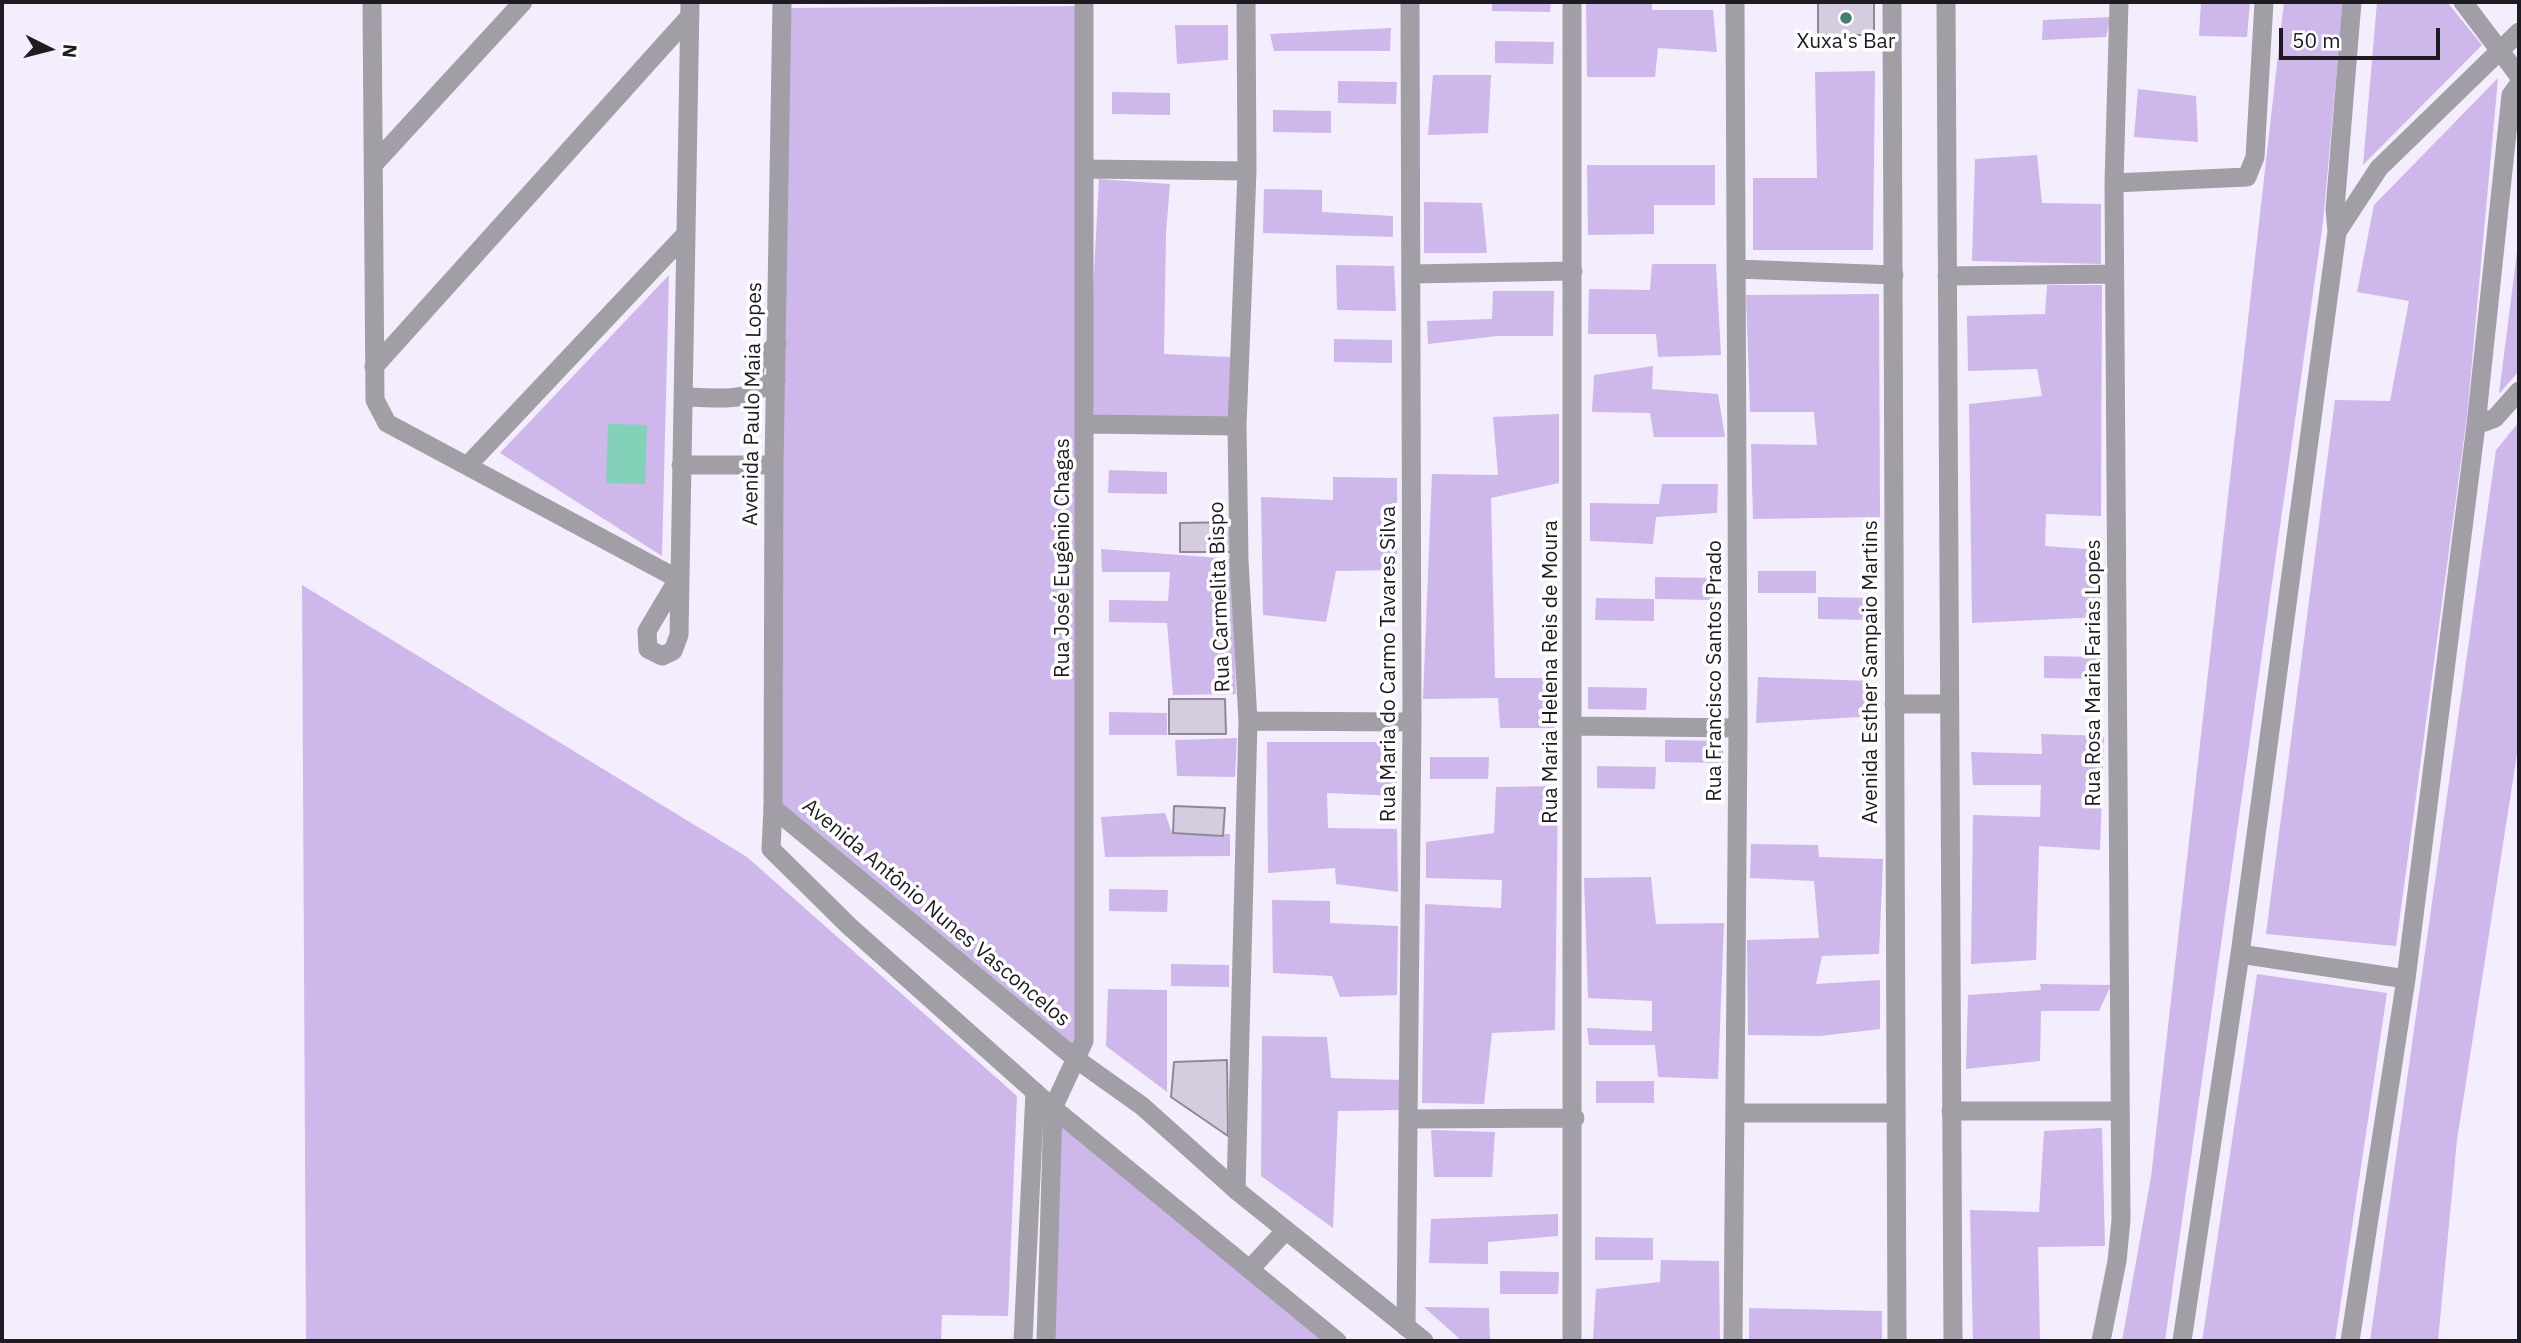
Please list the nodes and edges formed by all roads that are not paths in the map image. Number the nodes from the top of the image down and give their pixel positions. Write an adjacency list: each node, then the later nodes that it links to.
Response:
1 (372, 2): 20 (street)
2 (523, 2): 20 (street)
3 (782, 2): 32 (street, Avenida Paulo Maia Lopes)
4 (1084, 2): 21 (street, Rua José Eugênio Chagas)
5 (1247, 2): 22 (street, Rua Carmelita Bispo)
6 (1410, 2): 28 (street, Rua Maria do Carmo Tavares Silva)
7 (1572, 2): 27 (street, Rua Maria Helena Reis de Moura)
8 (1735, 2): 26 (street, Rua Francisco Santos Prado)
9 (1892, 2): 30 (street, Avenida Esther Sampaio Martins)
10 (1946, 2): 31 (street)
11 (2119, 2): 23 (street, Rua Rosa Maria Farias Lopes)
12 (2264, 2): 23 (street)
13 (2352, 2): 24 (street)
14 (2463, 2): 17 (street)
15 (690, 9): 25 (street); 33 (street)
16 (2519, 32): 17 (street)
17 (2500, 50): 18 (street); 24 (street)
18 (2519, 76)
19 (2519, 84): 39 (street)
20 (373, 165): 33 (street)
21 (1086, 169): 22 (street); 38 (street, Rua José Eugênio Chagas)
22 (1247, 171): 40 (street, Rua Carmelita Bispo)
23 (2114, 183): 29 (street, Rua Rosa Maria Farias Lopes)
24 (2337, 232): 51 (street)
25 (685, 235): 37 (street); 41 (street)
26 (1737, 269): 30 (street); 49 (street, Rua Francisco Santos Prado)
27 (1573, 271): 28 (street); 48 (street, Rua Maria Helena Reis de Moura)
28 (1410, 274): 47 (street, Rua Maria do Carmo Tavares Silva)
29 (2114, 274): 31 (street); 57 (street, Rua Rosa Maria Farias Lopes)
30 (1894, 275): 44 (street, Avenida Esther Sampaio Martins)
31 (1947, 276): 45 (street)
32 (777, 344): 34 (street, Avenida Paulo Maia Lopes); 36 (street)
33 (374, 367): 41 (street)
34 (776, 379): 36 (street); 43 (street, Avenida Paulo Maia Lopes)
35 (2519, 391): 39 (street)
36 (754, 394): 37 (street)
37 (683, 397): 42 (street)
38 (1086, 424): 40 (street); 53 (street, Rua José Eugênio Chagas)
39 (2476, 425): 52 (street)
40 (1237, 426): 46 (street, Rua Carmelita Bispo)
41 (468, 465): 42 (street)
42 (681, 465): 43 (street)
43 (774, 465): 50 (street, Avenida Paulo Maia Lopes)
44 (1894, 704): 45 (street); 59 (street, Avenida Esther Sampaio Martins)
45 (1949, 704): 56 (street)
46 (1248, 722): 47 (street); 62 (street, Rua Carmelita Bispo)
47 (1412, 722): 61 (street, Rua Maria do Carmo Tavares Silva)
48 (1574, 726): 49 (street); 60 (street, Rua Maria Helena Reis de Moura)
49 (1738, 728): 58 (street, Rua Francisco Santos Prado)
50 (773, 808): 53 (street, Avenida Antônio Nunes Vasconcelos); 54 (street, Avenida Antônio Nunes Vasconcelos)
51 (2239, 954): 52 (street); 75 (street)
52 (2406, 979): 76 (street)
53 (1076, 1059): 55 (street, Rua José Eugênio Chagas); 62 (street, Avenida Antônio Nunes Vasconcelos)
54 (1035, 1092): 55 (street, Avenida Antônio Nunes Vasconcelos); 66 (street)
55 (1053, 1108): 64 (street, Avenida Antônio Nunes Vasconcelos); 67 (street)
56 (1951, 1111): 57 (street); 73 (street)
57 (2120, 1111): 74 (street, Rua Rosa Maria Farias Lopes)
58 (1735, 1112): 59 (street); 71 (street, Rua Francisco Santos Prado)
59 (1896, 1113): 72 (street, Avenida Esther Sampaio Martins)
60 (1575, 1118): 61 (street); 70 (street, Rua Maria Helena Reis de Moura)
61 (1410, 1119): 65 (street, Rua Maria do Carmo Tavares Silva)
62 (1236, 1190): 63 (street, Avenida Antônio Nunes Vasconcelos)
63 (1286, 1230): 64 (street); 65 (street, Avenida Antônio Nunes Vasconcelos)
64 (1250, 1269): 68 (street, Avenida Antônio Nunes Vasconcelos)
65 (1406, 1326): 69 (street, Avenida Antônio Nunes Vasconcelos)
66 (1023, 1341)
67 (1046, 1341)
68 (1338, 1341)
69 (1424, 1341)
70 (1572, 1341)
71 (1733, 1341)
72 (1897, 1341)
73 (1953, 1341)
74 (2101, 1341)
75 (2182, 1341)
76 (2350, 1341)

